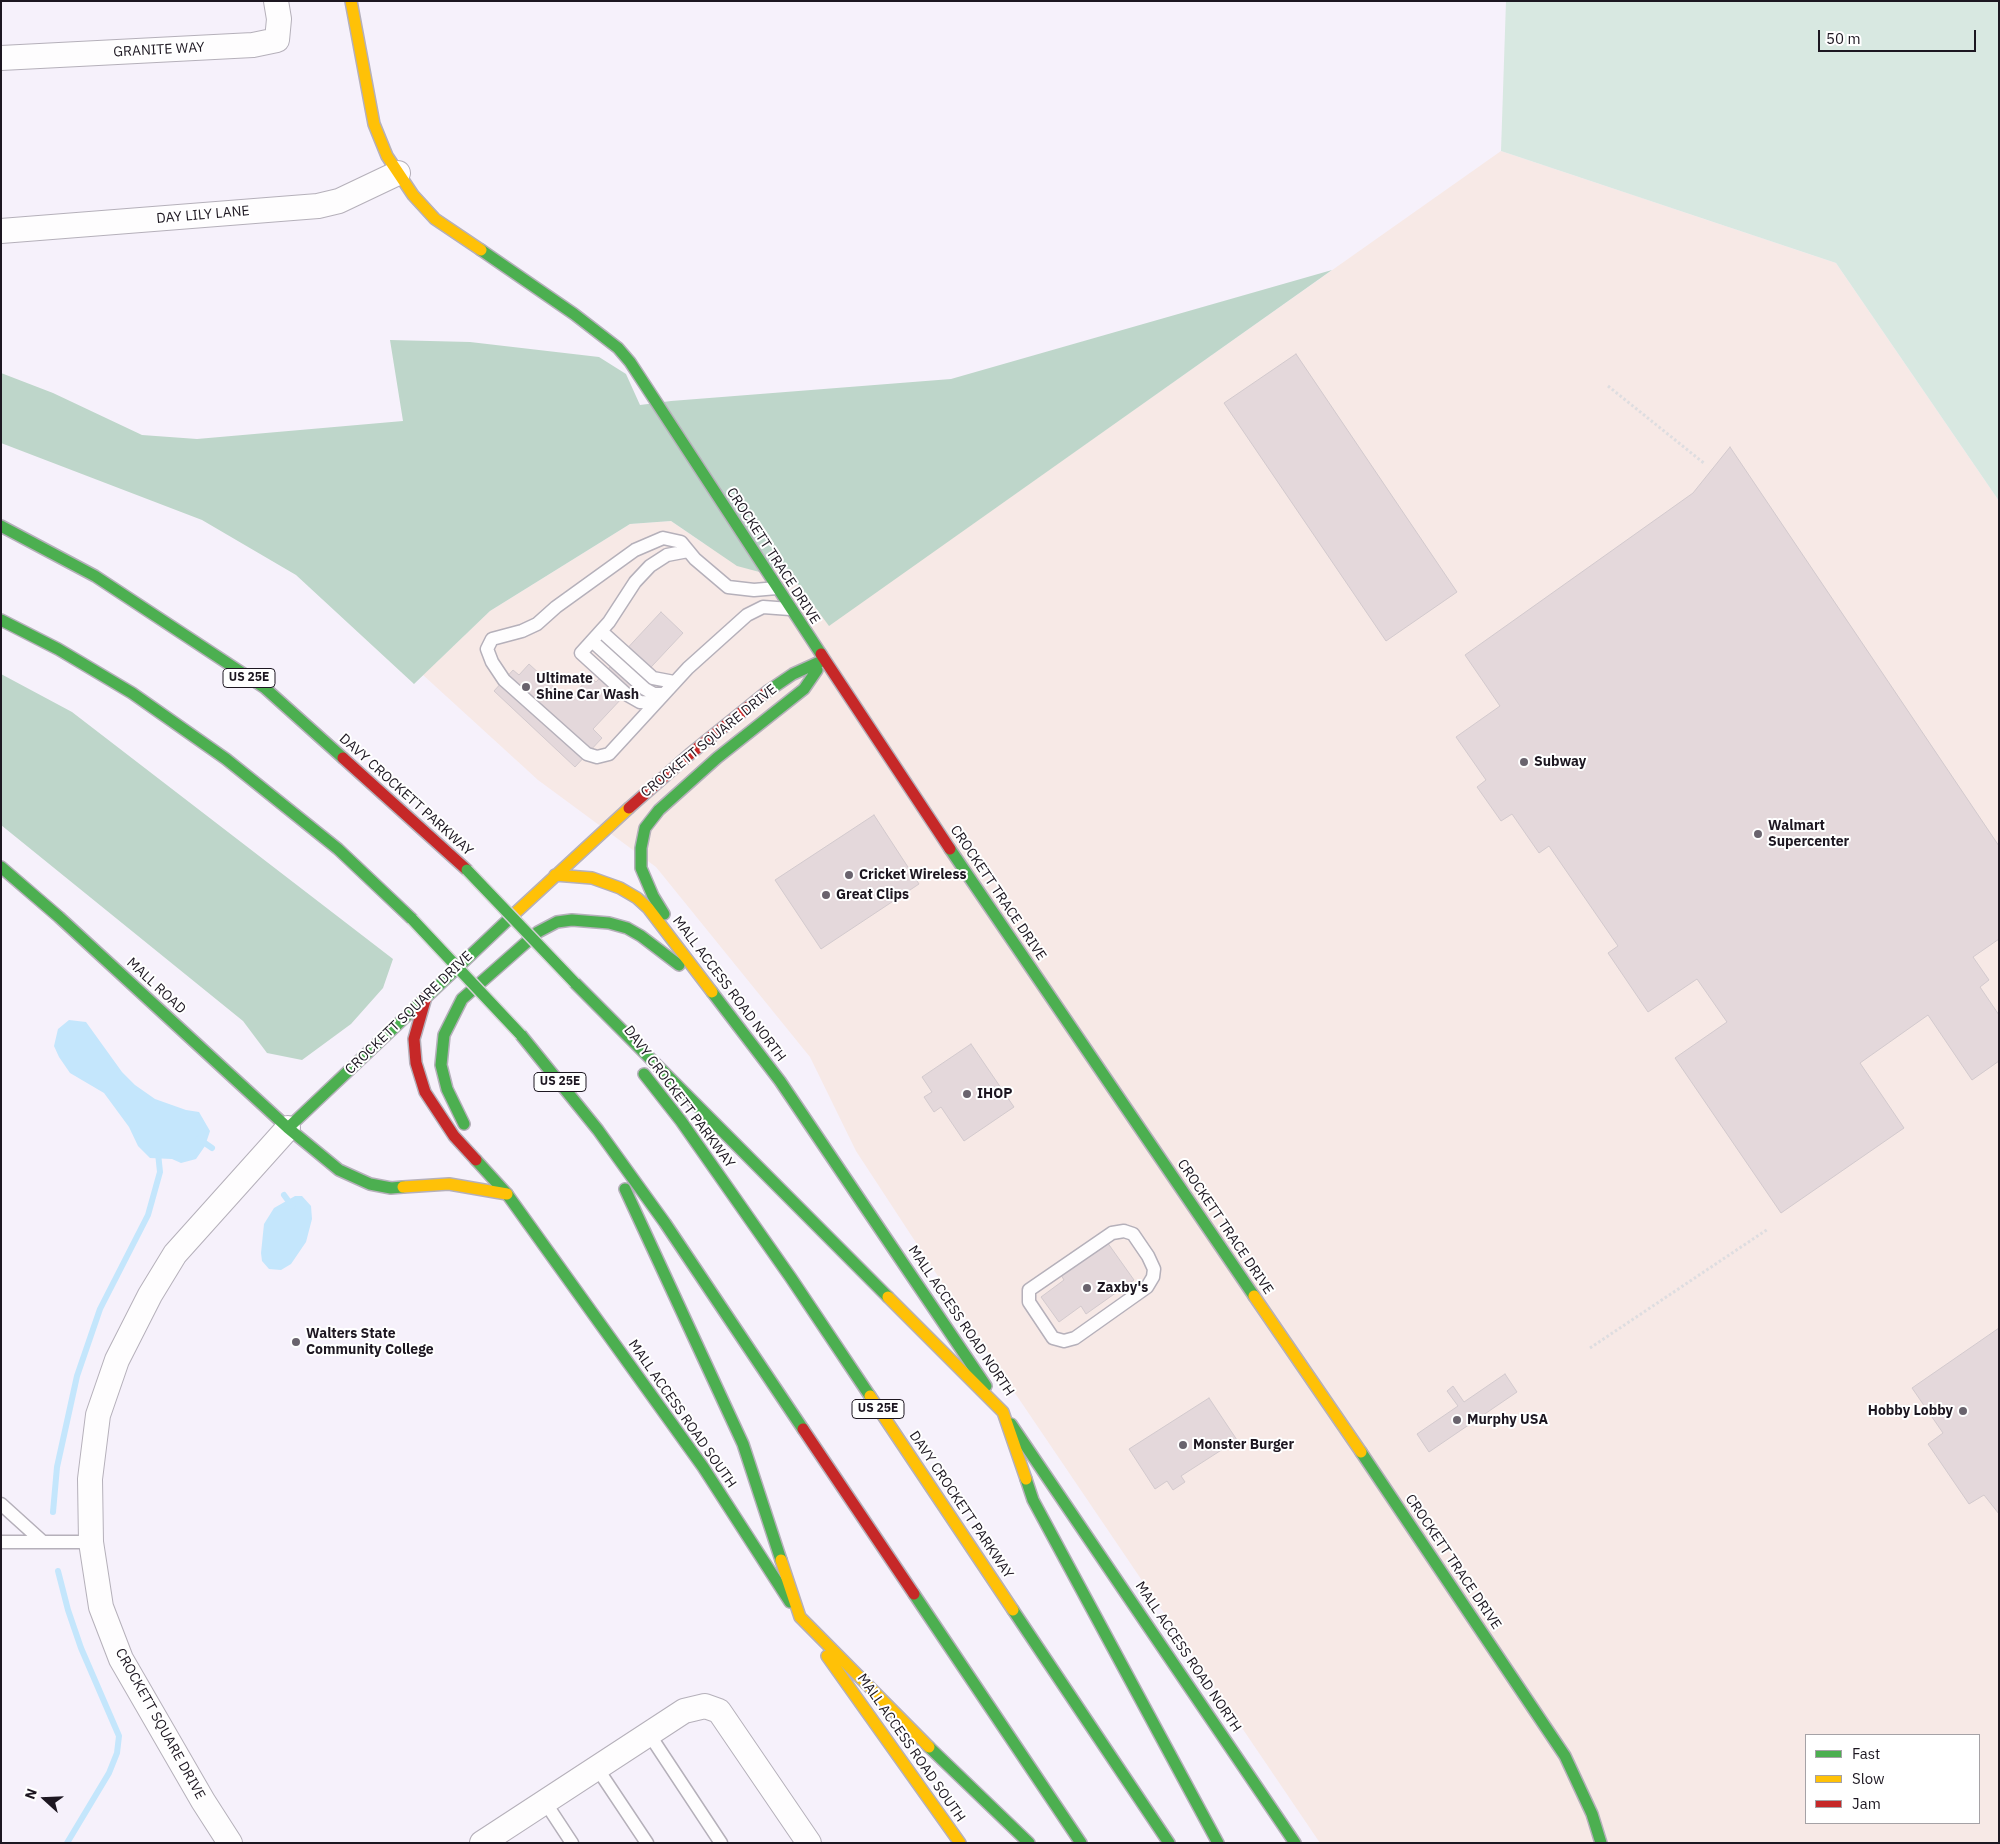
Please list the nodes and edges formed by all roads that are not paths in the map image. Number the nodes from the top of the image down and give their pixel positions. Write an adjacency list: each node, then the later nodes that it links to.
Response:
1 (276, 1): 3 (street, GRANITE WAY)
2 (351, 1): 4 (main road, CROCKETT TRACE DRIVE)
3 (1, 58)
4 (398, 174): 5 (street, DAY LILY LANE); 8 (main road, CROCKETT TRACE DRIVE)
5 (1, 231)
6 (1, 526): 17 (main road, DAVY CROCKETT PARKWAY / US 25E, bridge)
7 (688, 551): 8 (lane); 11 (lane); 14 (lane)
8 (776, 588): 9 (main road, CROCKETT TRACE DRIVE)
9 (791, 610): 12 (main road, CROCKETT TRACE DRIVE); 13 (lane)
10 (1, 620): 21 (main road, US 25E, bridge)
11 (596, 636): 13 (lane); 14 (lane)
12 (824, 660): 16 (main road, CROCKETT SQUARE DRIVE); 18 (main road, CROCKETT SQUARE DRIVE); 48 (main road, CROCKETT TRACE DRIVE)
13 (674, 682): 14 (lane)
14 (659, 699)
15 (1, 867): 20 (main road, MALL ROAD)
16 (555, 875): 18 (main road, MALL ACCESS ROAD NORTH); 19 (main road, CROCKETT SQUARE DRIVE)
17 (575, 984): 27 (main road); 45 (main road, DAVY CROCKETT PARKWAY / US 25E)
18 (714, 992): 22 (main road); 27 (main road, MALL ACCESS ROAD NORTH)
19 (426, 997): 20 (main road, CROCKETT SQUARE DRIVE); 24 (main road, MALL ACCESS ROAD SOUTH)
20 (288, 1128): 24 (main road, MALL ROAD); 31 (street, CROCKETT SQUARE DRIVE)
21 (598, 1130): 32 (main road); 44 (main road, US 25E)
22 (472, 1135)
23 (482, 1149): 24 (main road)
24 (507, 1194): 32 (main road, MALL ACCESS ROAD SOUTH)
25 (1048, 1341): 26 (lane)
26 (1064, 1341): 26 (lane)
27 (1003, 1412): 46 (main road); 47 (main road, MALL ACCESS ROAD NORTH)
28 (1, 1504): 30 (lane)
29 (1, 1542): 30 (lane)
30 (43, 1542): 31 (lane)
31 (91, 1542): 37 (street, CROCKETT SQUARE DRIVE)
32 (800, 1617): 42 (main road, MALL ACCESS ROAD SOUTH); 43 (main road)
33 (648, 1734): 34 (street); 40 (lane); 41 (street)
34 (597, 1768): 35 (street); 39 (lane)
35 (545, 1802): 36 (street); 38 (lane)
36 (484, 1842)
37 (230, 1843)
38 (572, 1843)
39 (647, 1843)
40 (721, 1843)
41 (809, 1843)
42 (960, 1843)
43 (1028, 1843)
44 (1081, 1843)
45 (1169, 1843)
46 (1218, 1843)
47 (1295, 1843)
48 (1601, 1843)

